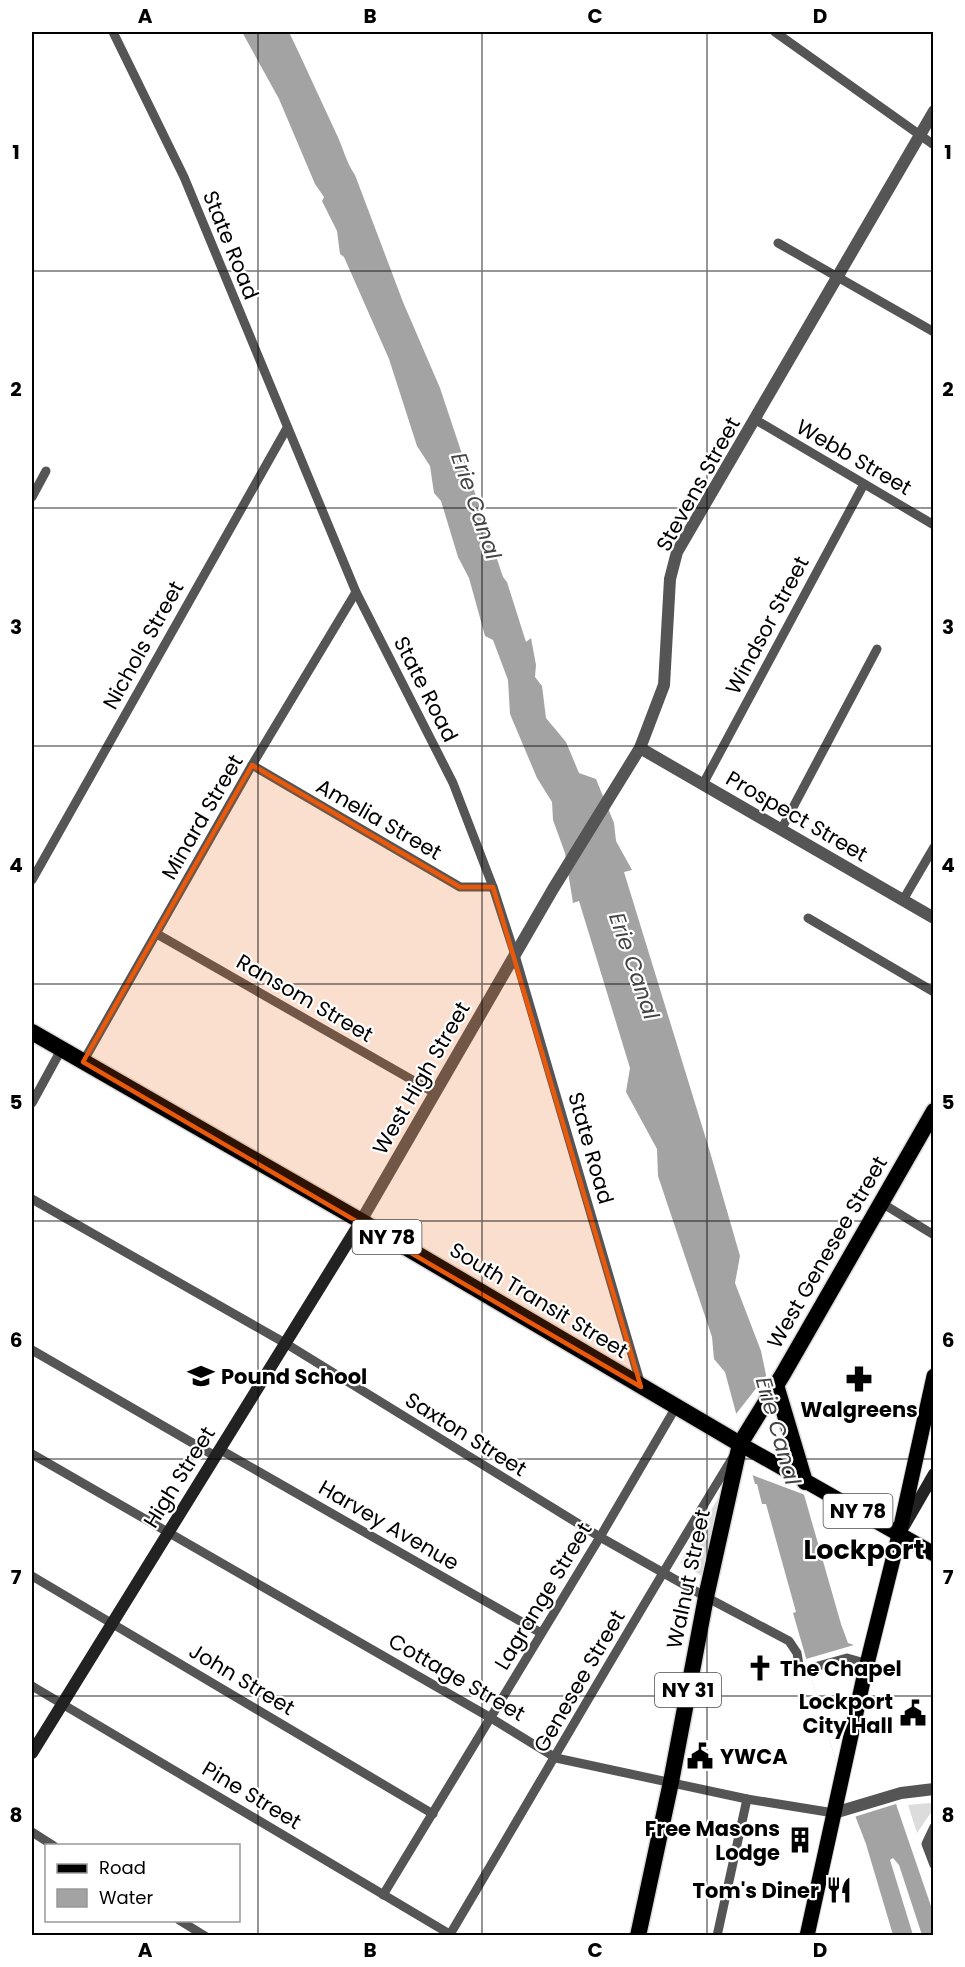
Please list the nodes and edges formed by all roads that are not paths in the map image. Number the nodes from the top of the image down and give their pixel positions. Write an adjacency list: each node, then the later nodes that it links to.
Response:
1 (113, 32): 10 (street, State Road)
2 (774, 32): 4 (street)
3 (933, 111): 4 (street, Stevens Street)
4 (919, 135): 5 (street); 7 (street, Stevens Street)
5 (933, 145)
6 (778, 243): 7 (street)
7 (839, 277): 8 (street); 9 (street, Stevens Street)
8 (933, 332)
9 (756, 420): 12 (street, Webb Street); 17 (street, Stevens Street)
10 (287, 428): 15 (street, State Road); 22 (street, Nichols Street)
11 (46, 471): 13 (street)
12 (864, 484): 14 (street, Webb Street); 19 (street, Windsor Street)
13 (32, 497)
14 (933, 525)
15 (356, 592): 18 (street, Minard Street); 23 (street, State Road)
16 (877, 650): 20 (street)
17 (640, 748): 19 (street, Prospect Street); 28 (street, Stevens Street)
18 (252, 765): 23 (street, Amelia Street); 27 (street, Minard Street)
19 (703, 784): 20 (street, Prospect Street)
20 (781, 830): 24 (street, Prospect Street)
21 (933, 847): 24 (street)
22 (32, 880)
23 (493, 887): 28 (street, State Road)
24 (903, 900): 26 (street, Prospect Street)
25 (808, 918): 29 (street)
26 (933, 918)
27 (157, 934): 32 (street, Minard Street); 33 (street, Ransom Street)
28 (515, 955): 33 (street, West High Street); 44 (street, State Road)
29 (933, 992)
30 (32, 1032): 31 (highway, South Transit Street / NY 78)
31 (61, 1050): 32 (highway, South Transit Street / NY 78); 34 (street)
32 (83, 1062): 38 (highway, South Transit Street / NY 78)
33 (435, 1093): 38 (street, West High Street)
34 (32, 1103)
35 (933, 1111): 37 (highway, West Genesee Street / NY 31)
36 (32, 1198): 40 (street, Saxton Street)
37 (880, 1202): 39 (street); 43 (highway, West Genesee Street / NY 31)
38 (361, 1221): 40 (main road, High Street); 44 (highway, South Transit Street / NY 78)
39 (933, 1235)
40 (285, 1343): 47 (main road, High Street); 53 (street, Saxton Street)
41 (32, 1350): 47 (street, Harvey Avenue)
42 (933, 1376): 52 (main road)
43 (779, 1380): 46 (highway, West Genesee Street / NY 31); 50 (highway)
44 (641, 1387): 45 (highway, South Transit Street / NY 78)
45 (676, 1407): 46 (highway, South Transit Street / NY 78); 53 (street, Lagrange Street)
46 (742, 1444): 50 (main road, South Transit Street / NY 78); 55 (street, Genesee Street); 57 (highway, Walnut Street / NY 31)
47 (217, 1452): 51 (main road, High Street); 59 (street, Harvey Avenue)
48 (32, 1454): 51 (street, Cottage Street)
49 (933, 1474): 52 (main road)
50 (810, 1485): 52 (main road, South Transit Street / NY 78)
51 (167, 1533): 58 (main road, High Street); 63 (street, Cottage Street)
52 (899, 1535): 54 (main road, NY 78); 60 (main road)
53 (600, 1537): 55 (street, Saxton Street); 59 (street, Lagrange Street)
54 (933, 1554)
55 (662, 1572): 57 (street, Saxton Street); 65 (street, Genesee Street)
56 (32, 1576): 58 (street, John Street)
57 (706, 1597): 60 (street, Saxton Street); 66 (highway, Walnut Street / NY 31)
58 (113, 1624): 62 (main road, High Street); 70 (street, John Street)
59 (541, 1632): 63 (street, Lagrange Street)
60 (867, 1670): 69 (main road)
61 (32, 1686): 62 (street, Pine Street)
62 (61, 1703): 64 (main road, High Street); 75 (street, Pine Street)
63 (491, 1718): 65 (street, Cottage Street); 70 (street, Lagrange Street)
64 (32, 1753)
65 (556, 1758): 66 (street, Cottage Street); 78 (street, Genesee Street)
66 (671, 1782): 68 (street, Cottage Street); 79 (highway, Walnut Street / NY 31)
67 (933, 1789): 69 (street, Cottage Street)
68 (747, 1799): 69 (street, Cottage Street); 80 (street)
69 (843, 1801): 81 (main road); 82 (main road)
70 (433, 1815): 75 (street, Lagrange Street)
71 (933, 1827): 74 (street)
72 (32, 1832): 73 (street)
73 (52, 1844)
74 (933, 1865)
75 (383, 1894): 78 (street, Pine Street)
76 (183, 1922): 77 (street)
77 (205, 1935)
78 (451, 1935)
79 (638, 1935)
80 (717, 1935)
81 (807, 1935)
82 (817, 1935)

